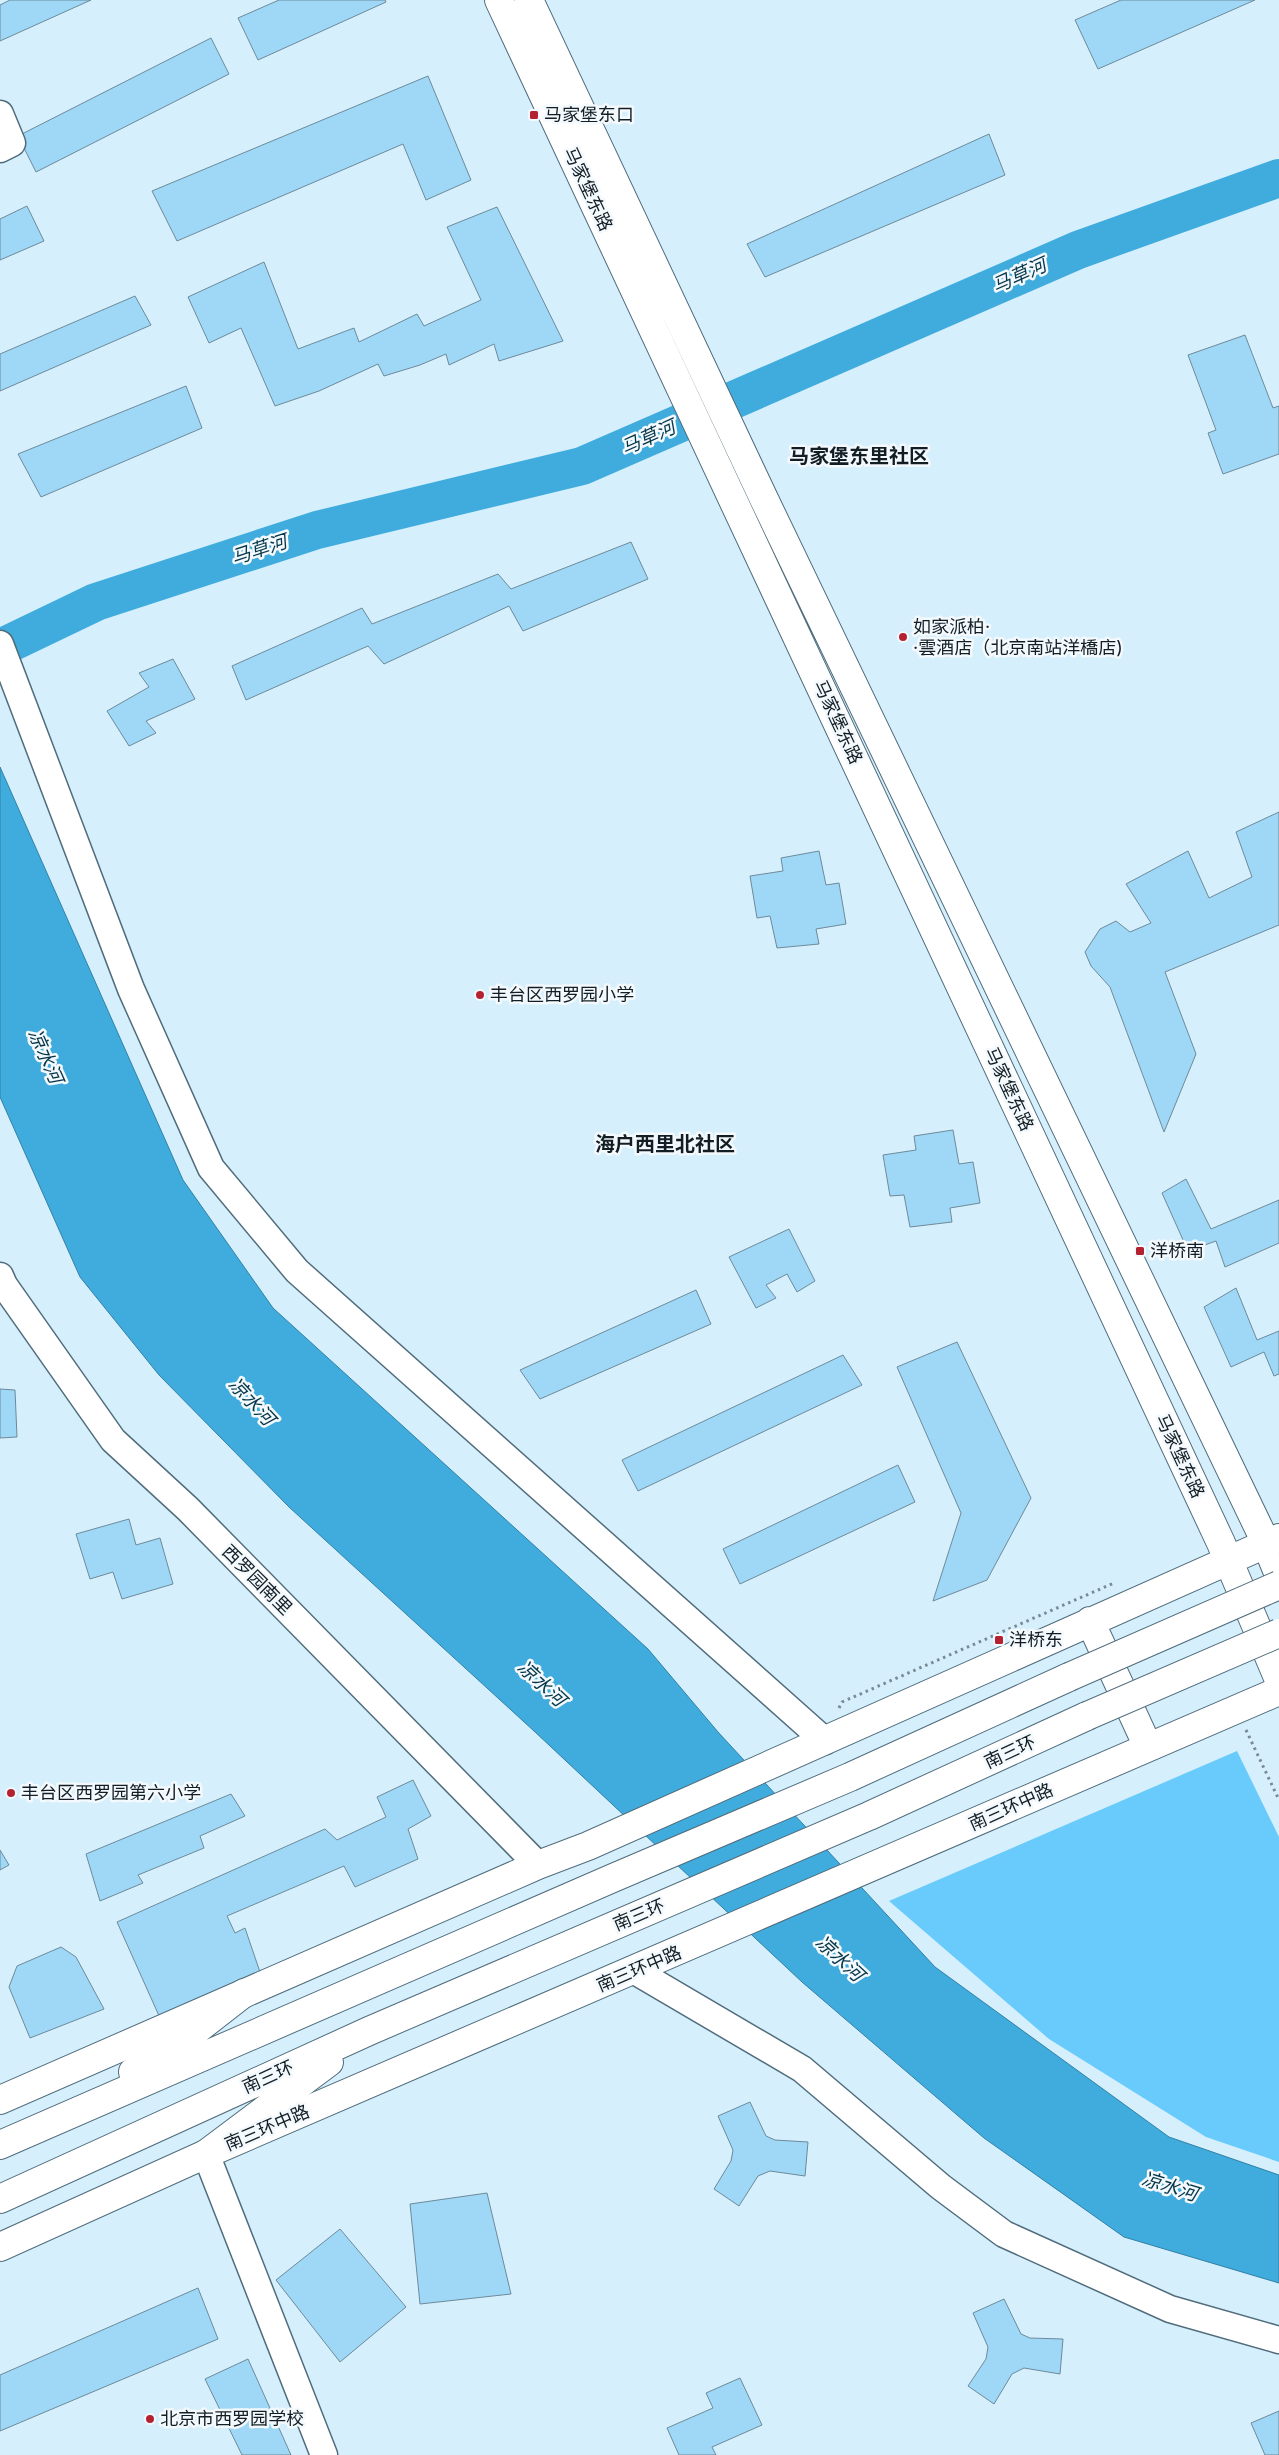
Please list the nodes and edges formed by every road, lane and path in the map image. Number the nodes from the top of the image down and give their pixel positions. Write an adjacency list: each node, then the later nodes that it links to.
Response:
1 (499, 0): 8 (main road, 马家堡东路)
2 (529, 0): 7 (main road, 马家堡东路)
3 (0, 114): 4 (street)
4 (0, 149)
5 (0, 644): 15 (street)
6 (0, 1276): 17 (street, 西罗园南里)
7 (1272, 1540): 8 (main road); 9 (main road, 马家堡东路)
8 (1228, 1559): 11 (main road); 13 (main road, 马家堡东路)
9 (1279, 1575)
10 (1279, 1585): 22 (main road, bridge)
11 (1090, 1621): 15 (main road); 16 (main road)
12 (1279, 1633): 20 (main road, 南三环, bridge)
13 (1279, 1680)
14 (1279, 1691): 16 (main road, 南三环中路)
15 (825, 1741): 17 (main road)
16 (1148, 1747): 18 (main road, 南三环中路)
17 (538, 1865): 19 (main road)
18 (635, 1971): 24 (main road, 南三环中路); 27 (street)
19 (244, 1993): 21 (main road); 22 (main road)
20 (369, 2031): 24 (main road); 25 (main road, 南三环)
21 (0, 2100)
22 (84, 2109): 23 (main road)
23 (0, 2146)
24 (206, 2154): 26 (main road, 南三环中路); 28 (street)
25 (0, 2199)
26 (0, 2246)
27 (1279, 2340)
28 (324, 2455)

